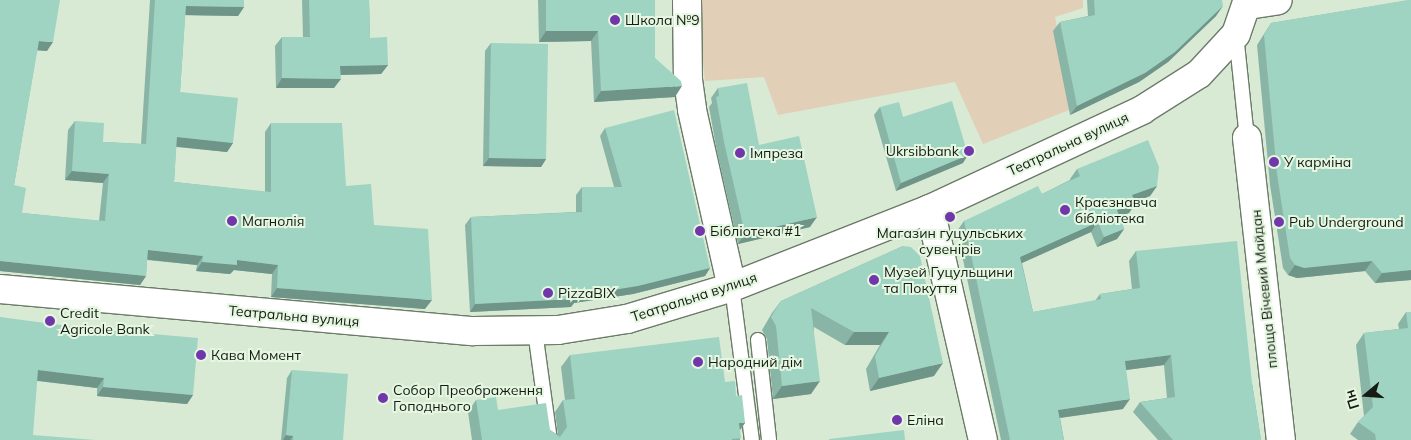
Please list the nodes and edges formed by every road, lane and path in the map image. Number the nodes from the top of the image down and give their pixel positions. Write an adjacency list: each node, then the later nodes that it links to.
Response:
1 (687, 0): 7 (street)
2 (1278, 0): 3 (street, Театральна вулиця)
3 (1248, 2): 4 (street, Театральна вулиця)
4 (1236, 34): 5 (lane); 6 (street, Театральна вулиця)
5 (1247, 138): 15 (street, площа Вічевий Майдан)
6 (930, 209): 7 (street, Театральна вулиця); 14 (street)
7 (732, 287): 9 (street, Театральна вулиця); 12 (lane)
8 (0, 289): 9 (street, Театральна вулиця)
9 (535, 331): 11 (lane)
10 (758, 340): 13 (lane)
11 (550, 440)
12 (752, 440)
13 (769, 440)
14 (982, 440)
15 (1281, 440)

